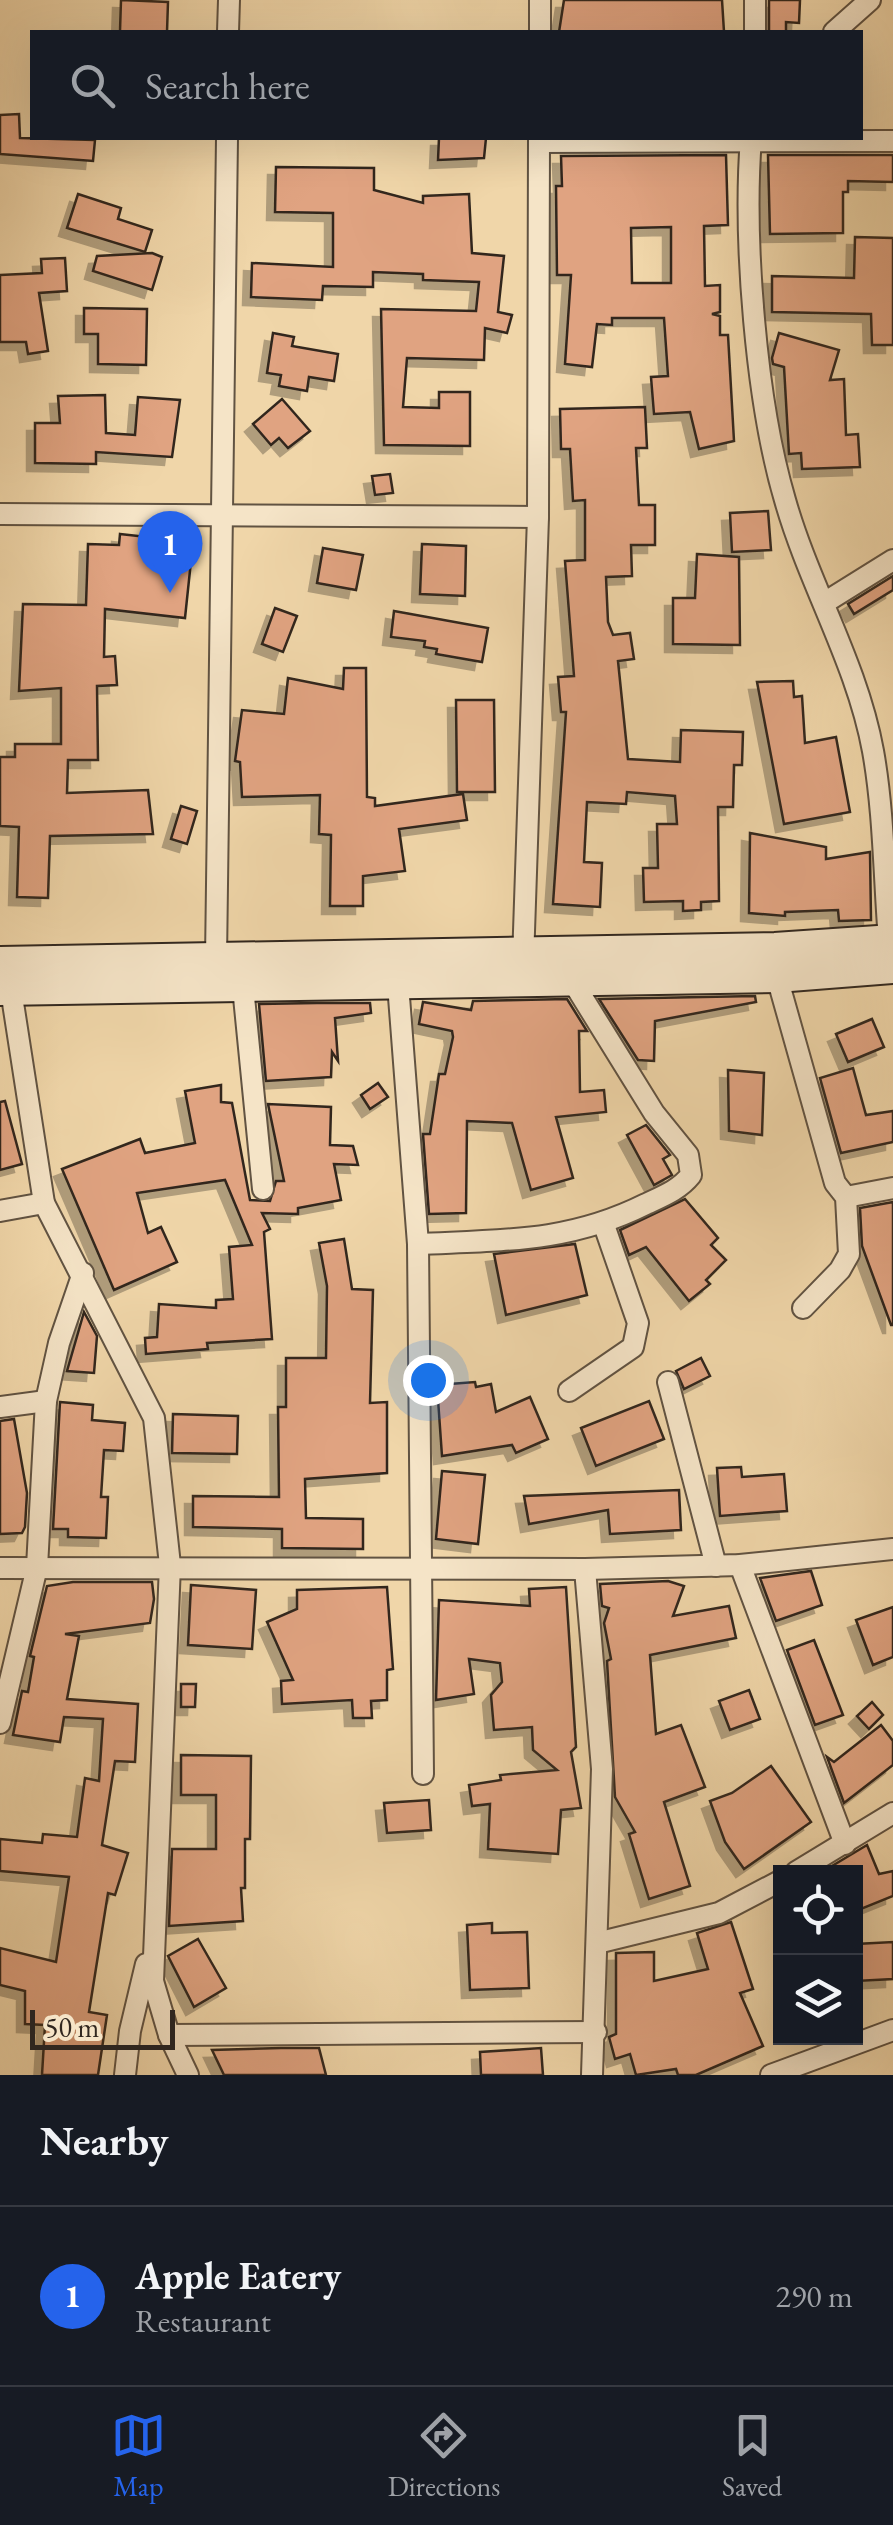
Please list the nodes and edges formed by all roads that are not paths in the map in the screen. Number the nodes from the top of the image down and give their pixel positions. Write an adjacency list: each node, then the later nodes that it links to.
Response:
1 (229, 0): 5 (street)
2 (540, 0): 6 (street)
3 (755, 0): 7 (street)
4 (870, 0): 8 (street)
5 (228, 30)
6 (540, 30)
7 (755, 30)
8 (836, 30)
9 (227, 140): 14 (street)
10 (540, 140): 11 (street); 15 (street)
11 (751, 140): 12 (street); 17 (street)
12 (893, 141)
13 (0, 514): 14 (street)
14 (222, 516): 15 (street); 19 (street)
15 (538, 517): 21 (street)
16 (893, 560): 17 (street)
17 (824, 603): 18 (street)
18 (892, 949): 21 (main road); 22 (main road)
19 (216, 959): 20 (main road); 21 (main road)
20 (0, 962)
21 (523, 964): 23 (main road); 24 (main road)
22 (777, 977): 23 (main road); 29 (street)
23 (571, 979): 32 (street)
24 (398, 984): 25 (main road); 33 (street)
25 (243, 987): 26 (main road); 28 (street)
26 (5, 990): 30 (street)
27 (893, 1188): 29 (street)
28 (264, 1189)
29 (846, 1196): 35 (street)
30 (44, 1203): 31 (street); 34 (street)
31 (0, 1211)
32 (604, 1225): 33 (street); 37 (street)
33 (418, 1244): 47 (street)
34 (83, 1273): 38 (street); 41 (street)
35 (803, 1308)
36 (668, 1382): 44 (street)
37 (569, 1391)
38 (46, 1400): 39 (street); 43 (street)
39 (0, 1407)
40 (893, 1549): 42 (street)
41 (170, 1565): 43 (street); 47 (street); 55 (street)
42 (740, 1565): 44 (street); 51 (street)
43 (37, 1566): 45 (street); 48 (street)
44 (716, 1566): 46 (street)
45 (0, 1568)
46 (585, 1569): 47 (street); 54 (street)
47 (418, 1570): 49 (street)
48 (0, 1723)
49 (423, 1774)
50 (893, 1813): 51 (street)
51 (845, 1844): 52 (street)
52 (808, 1865)
53 (773, 1886): 54 (street)
54 (597, 1943): 57 (street)
55 (152, 1944): 58 (street); 59 (street)
56 (893, 2030): 62 (street)
57 (596, 2032): 58 (street); 61 (street)
58 (169, 2035): 60 (street)
59 (126, 2075)
60 (188, 2075)
61 (592, 2075)
62 (771, 2075)

